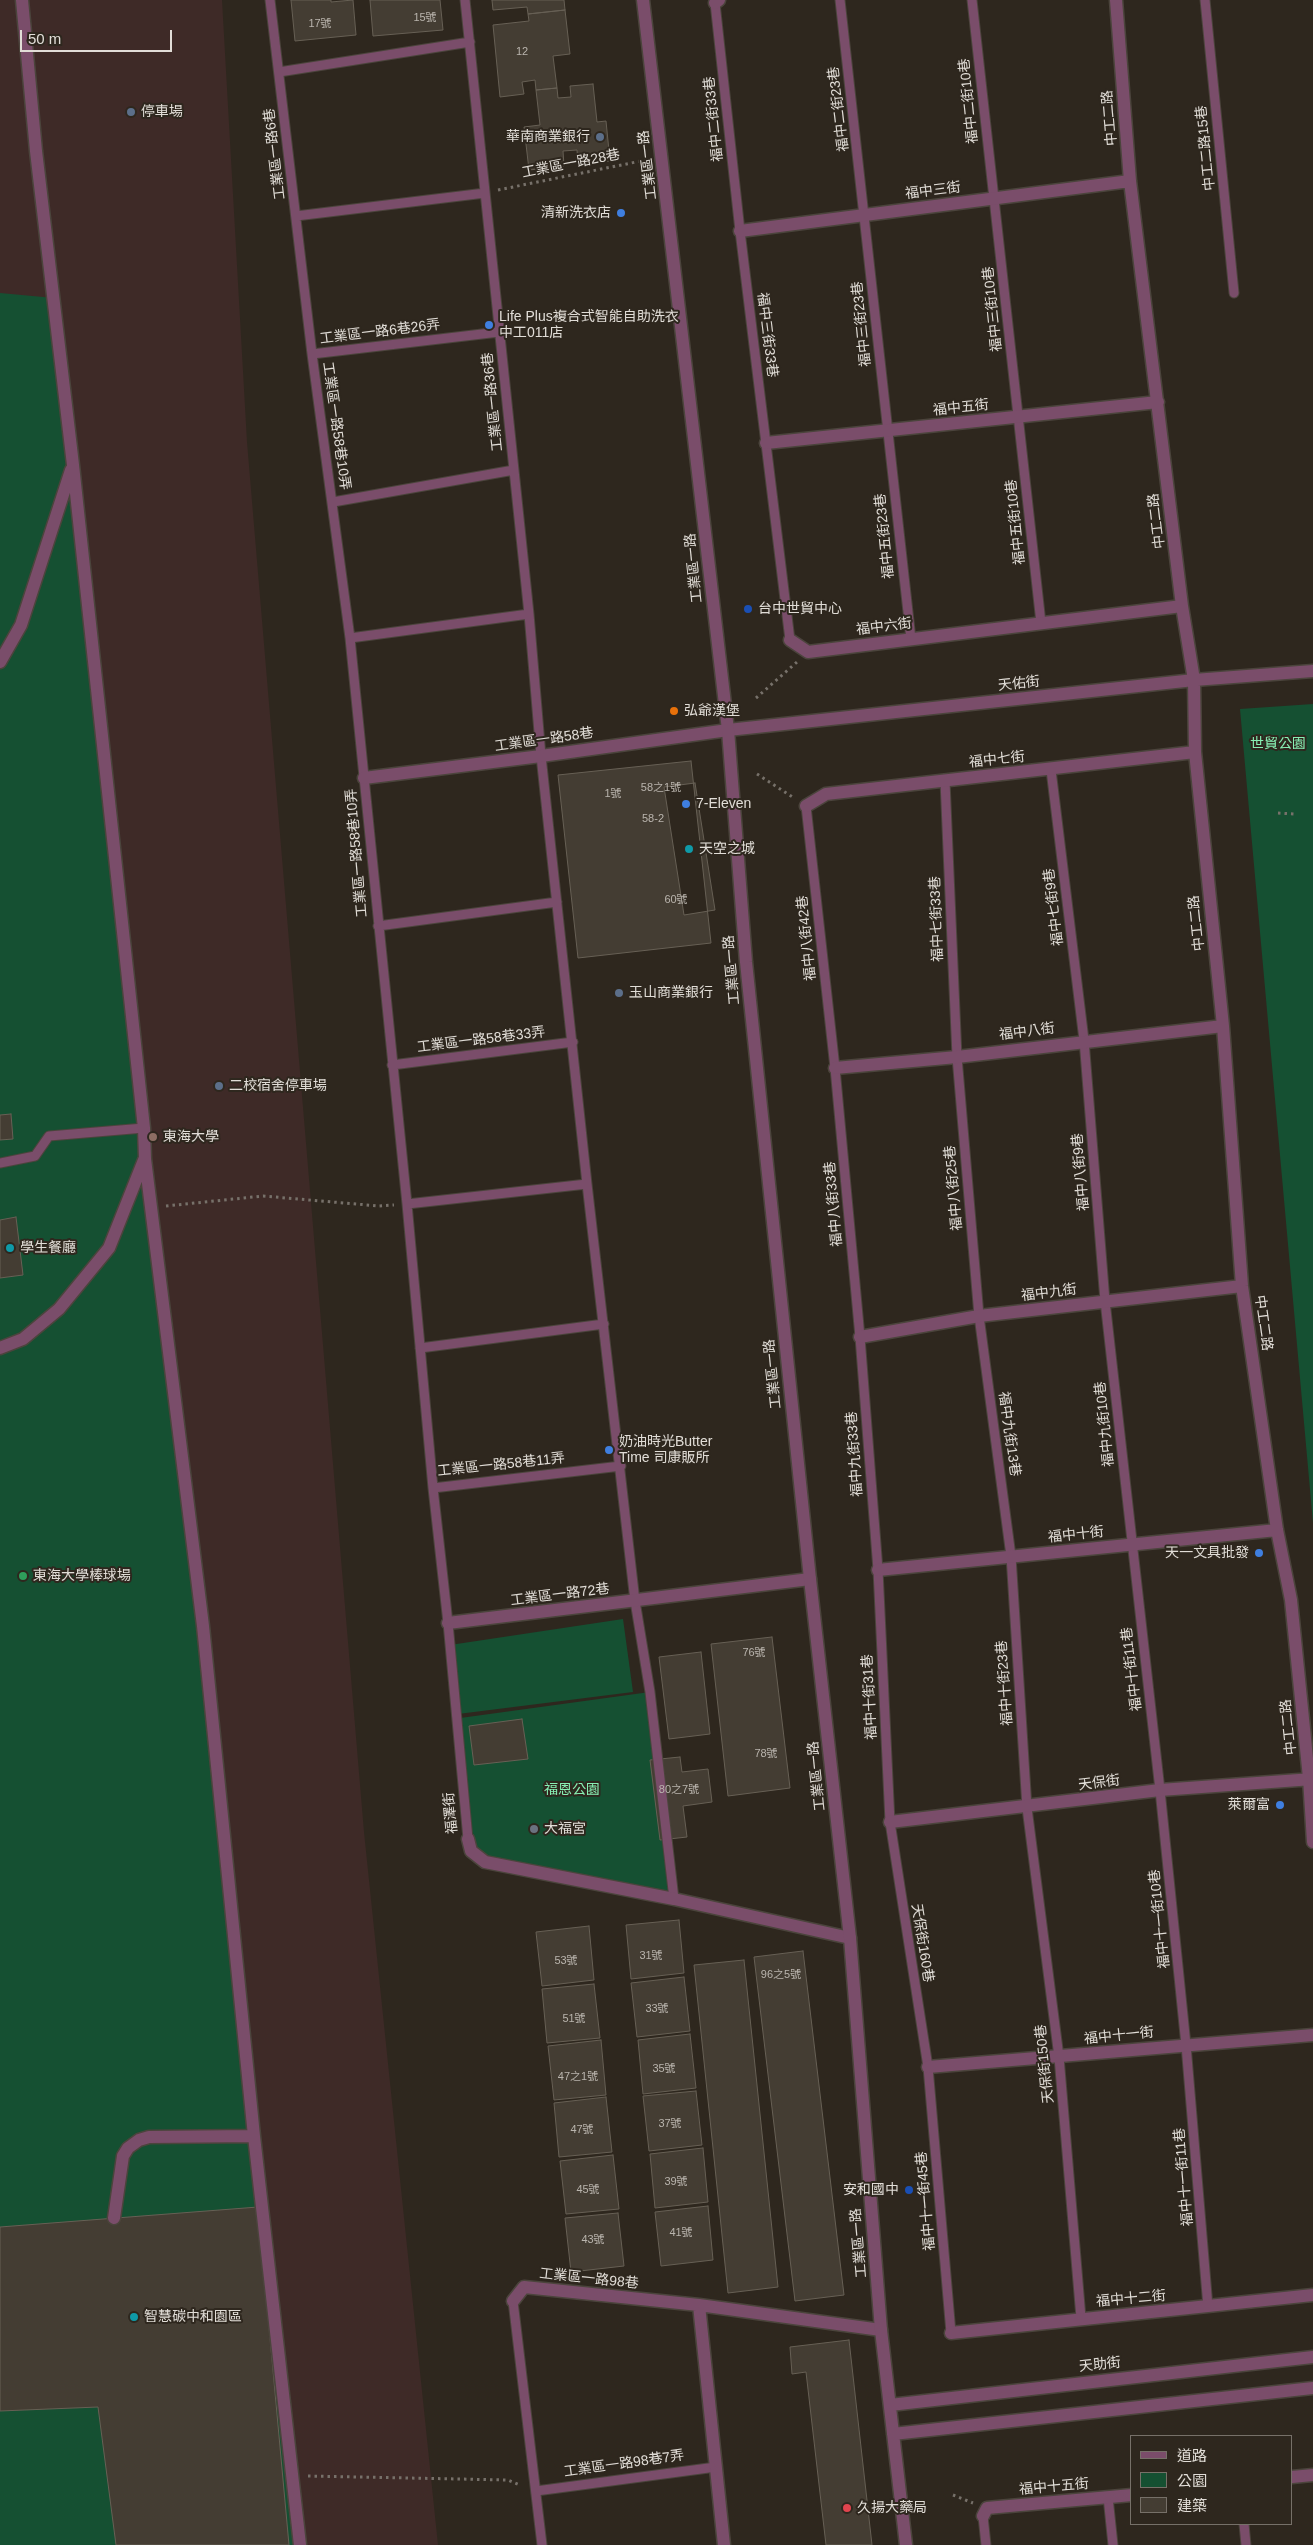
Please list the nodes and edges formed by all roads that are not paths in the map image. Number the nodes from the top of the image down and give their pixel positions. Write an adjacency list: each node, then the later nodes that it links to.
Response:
1 (22, 0): 25 (street)
2 (270, 0): 11 (lane, 工業區一路6巷)
3 (465, 0): 10 (lane)
4 (643, 0): 37 (street, 工業區一路)
5 (840, 0): 15 (lane, 福中二街23巷)
6 (972, 0): 14 (lane, 福中二街10巷)
7 (1116, 0): 12 (street, 中工二路)
8 (1205, 0): 18 (lane, 中工二路15巷)
9 (717, 2): 17 (lane, 福中二街33巷)
10 (470, 42): 11 (lane); 13 (lane)
11 (279, 72): 16 (lane, 工業區一路6巷)
12 (1130, 181): 14 (street, 福中三街); 21 (street, 中工二路)
13 (485, 193): 16 (lane, 工業區一路6巷); 19 (lane)
14 (994, 198): 15 (street, 福中三街); 22 (lane, 福中三街10巷)
15 (865, 215): 17 (street, 福中三街); 23 (lane, 福中三街23巷)
16 (296, 216): 20 (lane, 工業區一路6巷26弄)
17 (740, 231): 24 (lane, 福中三街33巷)
18 (1234, 293)
19 (499, 332): 20 (lane, 工業區一路6巷26弄); 26 (lane, 工業區一路36巷)
20 (312, 354): 27 (lane, 工業區一路58巷10弄)
21 (1158, 402): 22 (street, 福中五街); 28 (street, 中工二路)
22 (1019, 417): 23 (street, 福中五街); 30 (lane, 福中五街10巷)
23 (888, 430): 24 (street, 福中五街); 32 (lane, 福中五街23巷)
24 (766, 443): 33 (lane)
25 (73, 465): 34 (street); 52 (street)
26 (514, 470): 27 (lane, 工業區一路58巷10弄); 29 (lane)
27 (333, 502): 31 (lane, 工業區一路58巷10弄)
28 (1182, 606): 30 (street, 福中六街); 36 (street, 中工二路)
29 (529, 614): 31 (lane); 39 (lane)
30 (1041, 623): 32 (street, 福中六街)
31 (350, 638): 41 (lane, 工業區一路58巷10弄)
32 (910, 639): 33 (street, 福中六街)
33 (790, 640)
34 (0, 662)
35 (1313, 671): 36 (street, 天佑街)
36 (1194, 680): 37 (street, 天佑街); 38 (street, 中工二路)
37 (728, 730): 39 (street, 工業區一路58巷); 70 (street, 工業區一路)
38 (1195, 752): 40 (street, 福中七街); 46 (street, 中工二路)
39 (541, 756): 41 (street, 工業區一路58巷); 44 (lane)
40 (1052, 770): 42 (street, 福中七街); 47 (lane, 福中七街9巷)
41 (364, 778): 45 (lane, 工業區一路58巷10弄)
42 (944, 781): 43 (street, 福中七街); 49 (lane, 福中七街33巷)
43 (806, 806): 51 (lane, 福中八街42巷)
44 (558, 902): 45 (lane); 48 (lane)
45 (378, 926): 50 (lane, 工業區一路58巷10弄)
46 (1223, 1026): 47 (street, 福中八街); 57 (street, 中工二路)
47 (1084, 1040): 49 (street, 福中八街); 58 (lane, 福中八街9巷)
48 (573, 1042): 50 (lane, 工業區一路58巷33弄); 55 (lane)
49 (956, 1056): 51 (street, 福中八街); 59 (lane, 福中八街25巷)
50 (392, 1065): 56 (lane, 工業區一路58巷11弄)
51 (835, 1068): 61 (lane, 福中八街33巷)
52 (144, 1128): 53 (street); 54 (lane)
53 (145, 1159): 62 (street); 85 (street)
54 (0, 1163)
55 (587, 1184): 56 (lane); 60 (lane)
56 (407, 1204): 63 (lane, 工業區一路58巷11弄)
57 (1242, 1286): 58 (street, 福中九街); 66 (street, 中工二路)
58 (1106, 1302): 59 (street, 福中九街); 67 (lane, 福中九街10巷)
59 (979, 1316): 61 (street, 福中九街); 68 (lane, 福中九街13巷)
60 (604, 1324): 63 (lane); 64 (lane)
61 (860, 1337): 69 (lane, 福中九街33巷)
62 (0, 1348)
63 (420, 1348): 65 (lane, 工業區一路58巷11弄)
64 (620, 1466): 65 (lane, 工業區一路58巷11弄); 71 (lane)
65 (432, 1488): 72 (lane)
66 (1277, 1530): 67 (street, 福中十街); 73 (street, 中工二路)
67 (1132, 1544): 68 (street, 福中十街); 74 (lane, 福中十街11巷)
68 (1011, 1556): 69 (street, 福中十街); 75 (lane, 福中十街23巷)
69 (878, 1570): 76 (lane, 福中十街31巷)
70 (810, 1579): 71 (street, 工業區一路72巷); 80 (street, 工業區一路)
71 (635, 1601): 72 (street, 工業區一路72巷); 79 (lane)
72 (448, 1623): 77 (lane, 福澤街)
73 (1311, 1778): 74 (street, 天保街); 78 (street, 中工二路)
74 (1160, 1790): 75 (street, 天保街); 82 (lane, 福中十一街10巷)
75 (1027, 1808): 76 (street, 天保街); 83 (lane, 天保街150巷)
76 (890, 1822): 84 (lane, 天保街160巷)
77 (468, 1839): 79 (street, 福澤街)
78 (1313, 1842)
79 (674, 1899): 80 (street)
80 (850, 1938): 92 (street, 工業區一路)
81 (1313, 2035): 82 (street, 福中十一街)
82 (1186, 2045): 83 (street, 福中十一街); 90 (lane, 福中十一街11巷)
83 (1059, 2058): 84 (street, 福中十一街); 91 (lane, 天保街150巷)
84 (928, 2067): 93 (lane, 福中十一街45巷)
85 (254, 2136): 86 (street); 106 (street)
86 (114, 2218)
87 (1313, 2295): 90 (street, 福中十二街)
88 (513, 2301): 89 (street, 工業區一路98巷); 101 (lane, 工業區一路98巷)
89 (699, 2305): 92 (street, 工業區一路98巷); 98 (street)
90 (1208, 2307): 91 (street, 福中十二街)
91 (1080, 2318): 93 (street, 福中十二街)
92 (881, 2330): 96 (street, 工業區一路)
93 (951, 2333)
94 (1313, 2357): 96 (street, 天助街)
95 (1313, 2388): 97 (street)
96 (890, 2405): 97 (street, 工業區一路)
97 (893, 2434): 109 (street, 工業區一路)
98 (716, 2467): 101 (lane, 工業區一路98巷7弄); 108 (street)
99 (1313, 2475): 100 (street)
100 (1293, 2477)
101 (536, 2491): 107 (lane, 工業區一路98巷)
102 (1130, 2495): 103 (street, 福中十五街)
103 (1108, 2497): 104 (street, 福中十五街); 111 (lane)
104 (984, 2516): 110 (lane)
105 (1244, 2525): 112 (lane)
106 (300, 2545)
107 (542, 2545)
108 (724, 2545)
109 (906, 2545)
110 (986, 2545)
111 (1113, 2545)
112 (1246, 2545)

